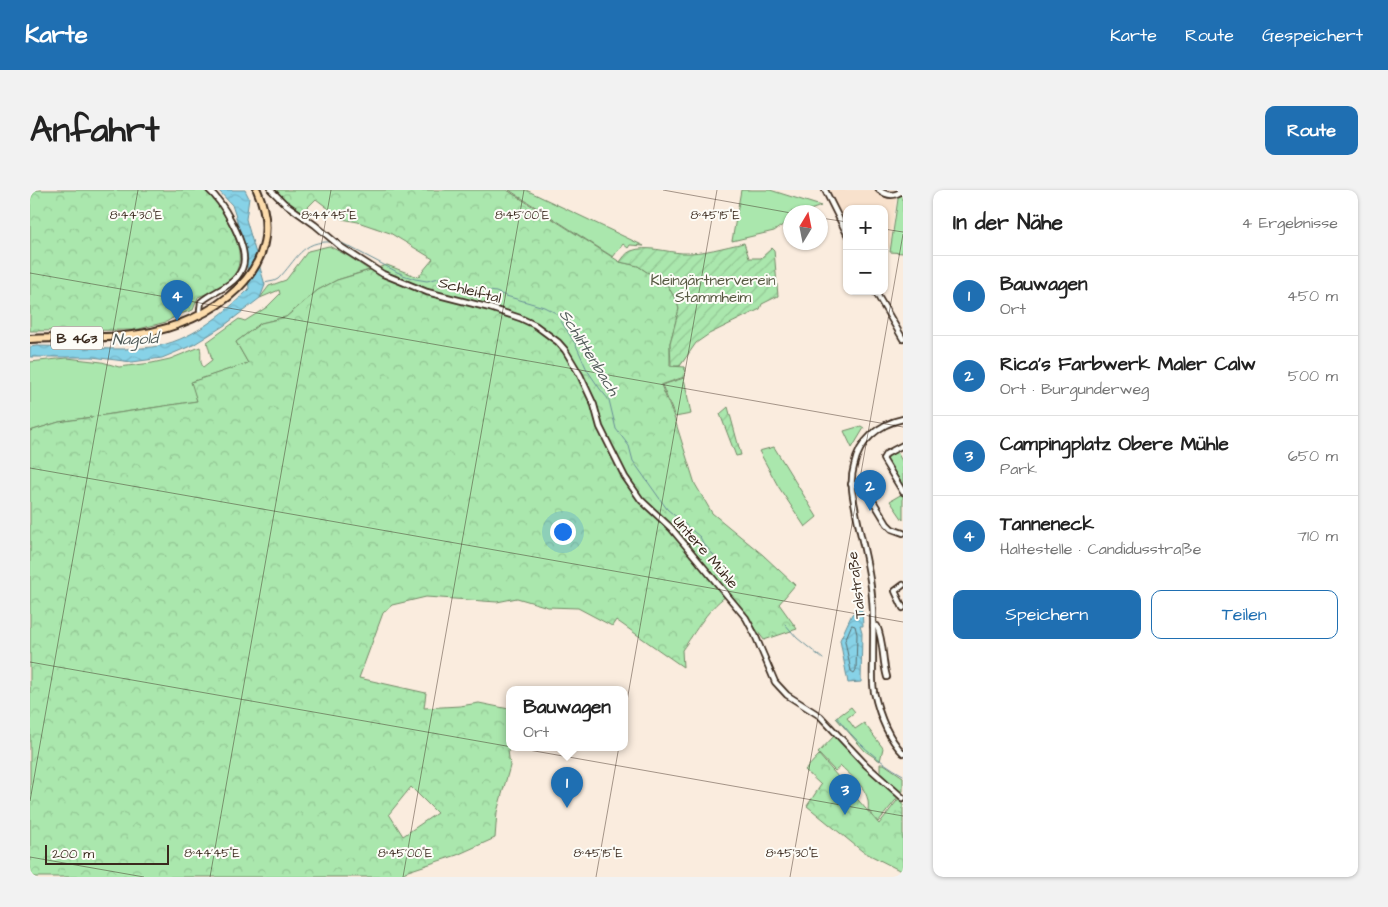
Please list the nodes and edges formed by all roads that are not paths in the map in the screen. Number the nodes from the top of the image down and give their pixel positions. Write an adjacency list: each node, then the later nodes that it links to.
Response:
1 (209, 190): 9 (street)
2 (257, 190): 9 (main road, B 463)
3 (271, 190): 14 (street, Schleiftal)
4 (825, 190): 7 (street)
5 (879, 190): 6 (street)
6 (903, 190)
7 (843, 226)
8 (877, 295): 11 (street)
9 (201, 314): 10 (main road, B 463)
10 (30, 339)
11 (903, 339)
12 (903, 419): 15 (street, Talstraße)
13 (903, 444): 16 (street)
14 (615, 456): 23 (street, Untere Mühle)
15 (851, 484): 17 (street); 20 (street, Talstraße)
16 (903, 492)
17 (903, 533)
18 (903, 585): 19 (street)
19 (903, 608)
20 (873, 626): 21 (street, Talstraße); 22 (street, Talstraße)
21 (887, 677)
22 (903, 754)
23 (903, 798)

